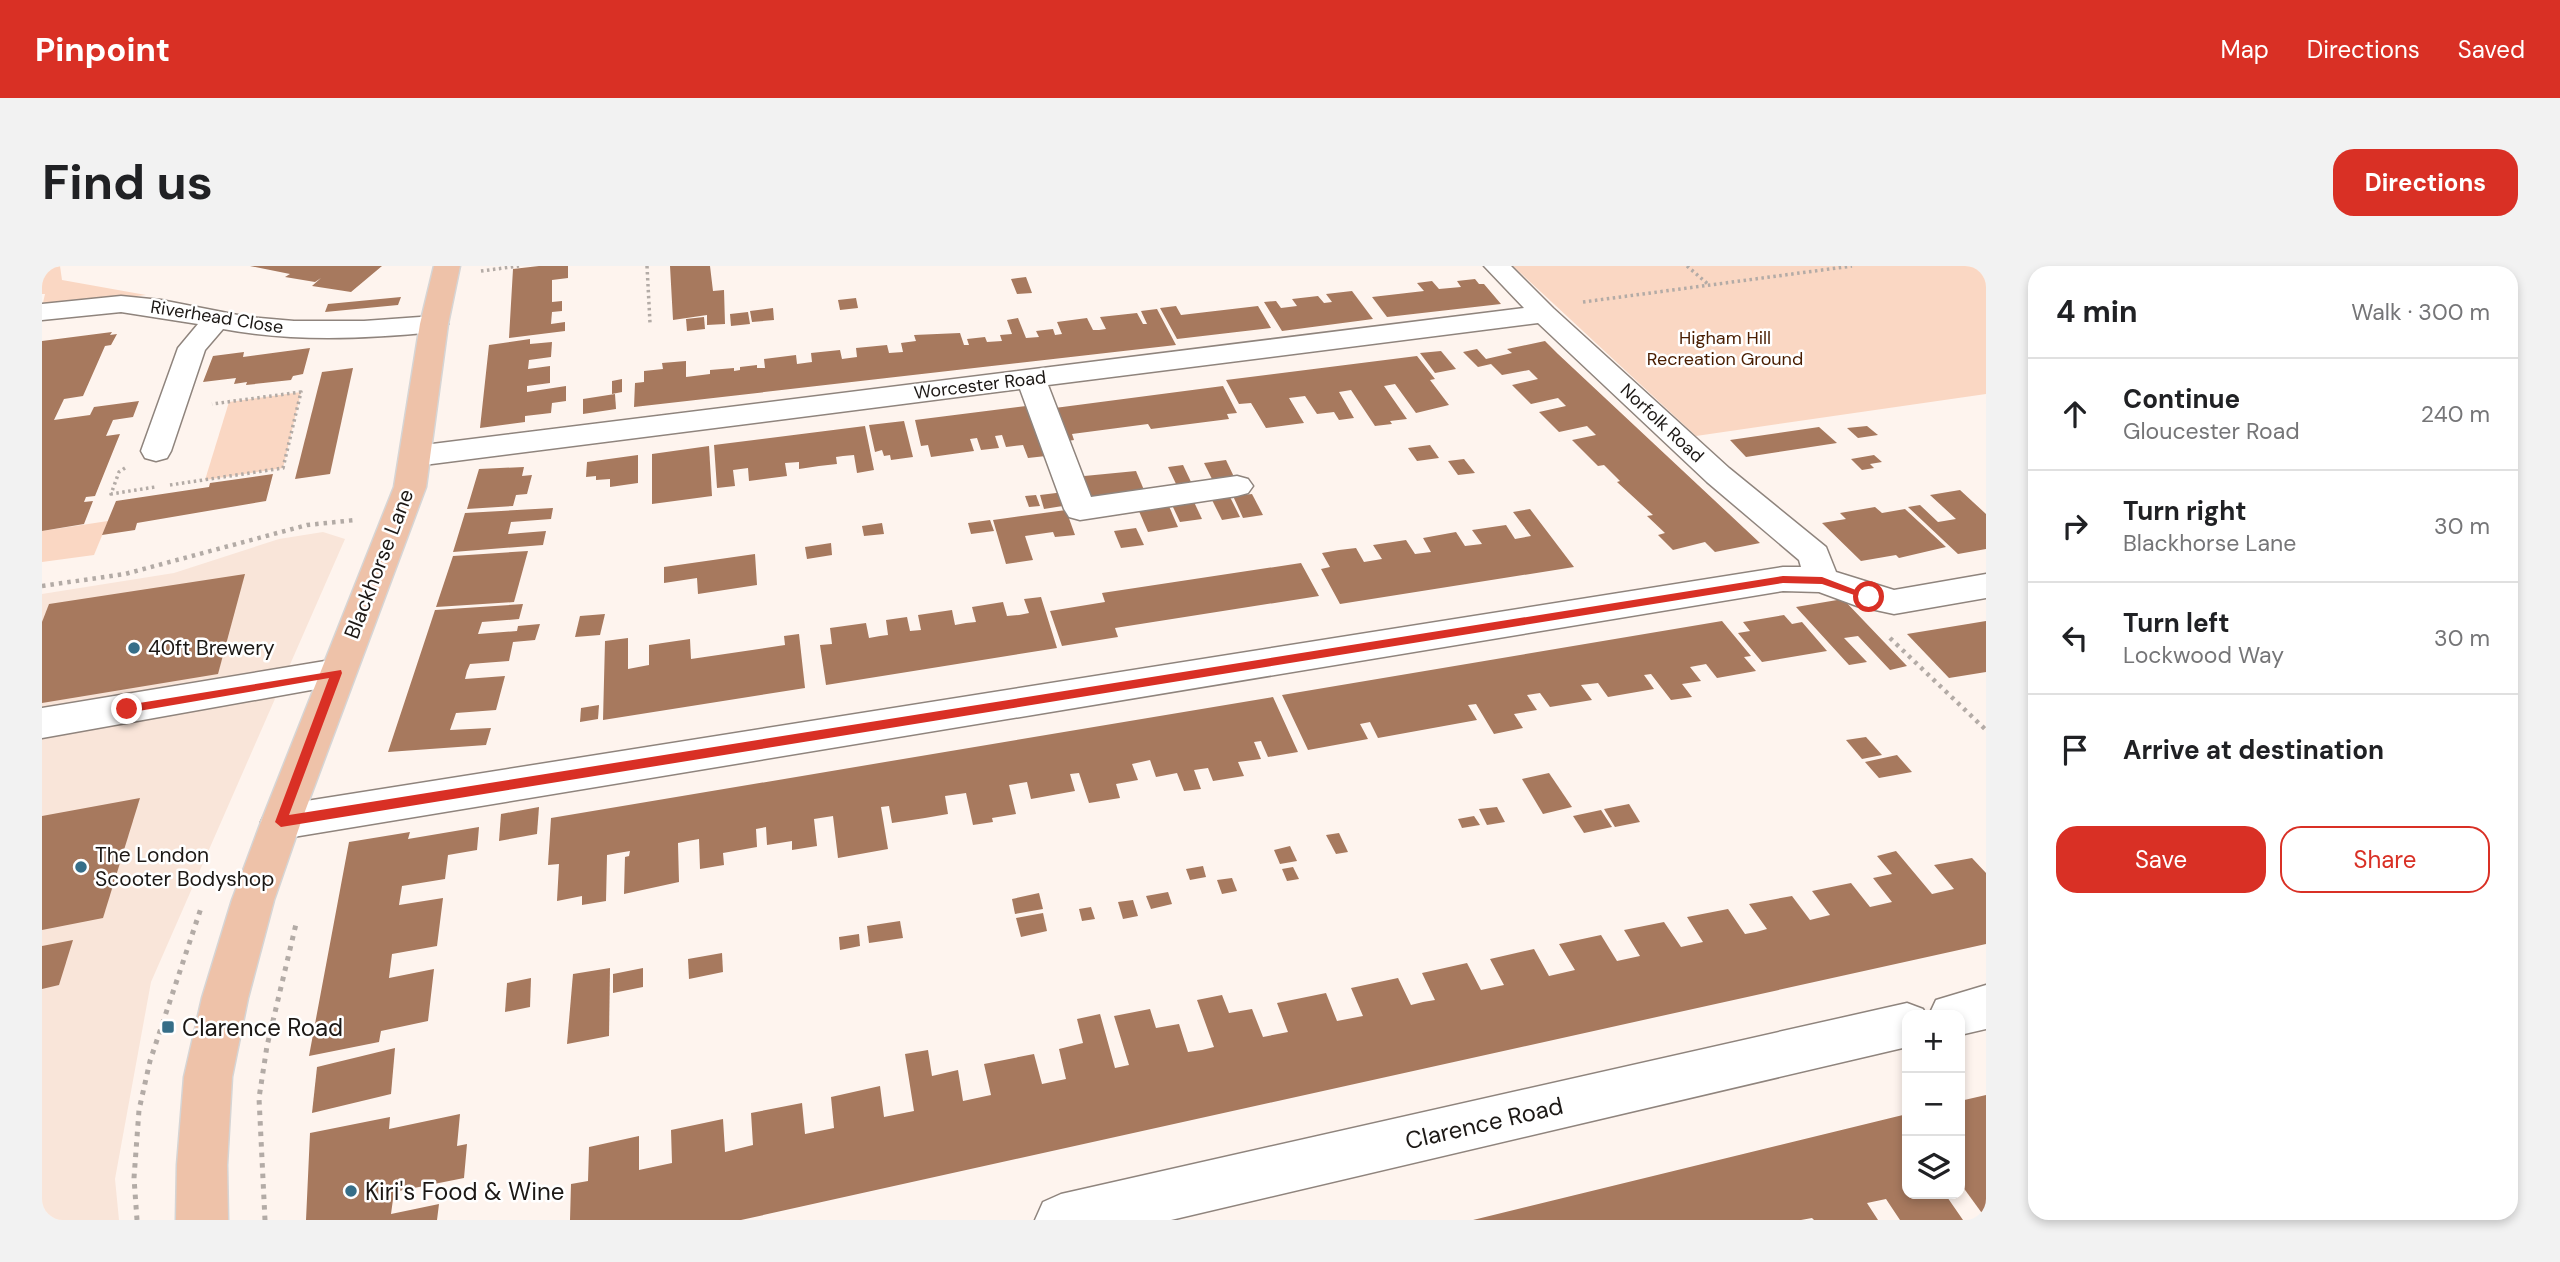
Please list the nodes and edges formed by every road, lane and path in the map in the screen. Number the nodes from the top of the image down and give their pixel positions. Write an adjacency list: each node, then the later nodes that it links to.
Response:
1 (447, 266): 14 (main road, Blackhorse Lane)
2 (519, 266): 7 (path)
3 (648, 266): 13 (path)
4 (1497, 266): 11 (street, Norfolk Road)
5 (1687, 266): 9 (path)
6 (1852, 266): 9 (path)
7 (488, 268): 8 (path)
8 (478, 271)
9 (1709, 285): 11 (path)
10 (42, 312): 12 (street, Riverhead Close)
11 (1558, 314): 15 (street, Worcester Road); 21 (street, Norfolk Road)
12 (215, 321): 14 (street, Riverhead Close); 16 (street)
13 (650, 323)
14 (434, 324): 18 (main road, Blackhorse Lane)
15 (1031, 379): 18 (street, Worcester Road); 19 (street)
16 (170, 410): 17 (street); 17 (path)
17 (156, 451)
18 (416, 456): 25 (main road, Blackhorse Lane)
19 (1237, 486)
20 (355, 520): 22 (path)
21 (1822, 580): 24 (street); 28 (street)
22 (42, 586)
23 (1986, 586): 24 (street)
24 (1869, 597): 27 (path)
25 (337, 673): 26 (street); 28 (main road, Blackhorse Lane)
26 (42, 723)
27 (1986, 730)
28 (281, 822): 32 (main road, Blackhorse Lane)
29 (1986, 1007): 30 (street)
30 (1965, 1012)
31 (1902, 1027): 33 (street, Clarence Road)
32 (202, 1220)
33 (1061, 1220)

